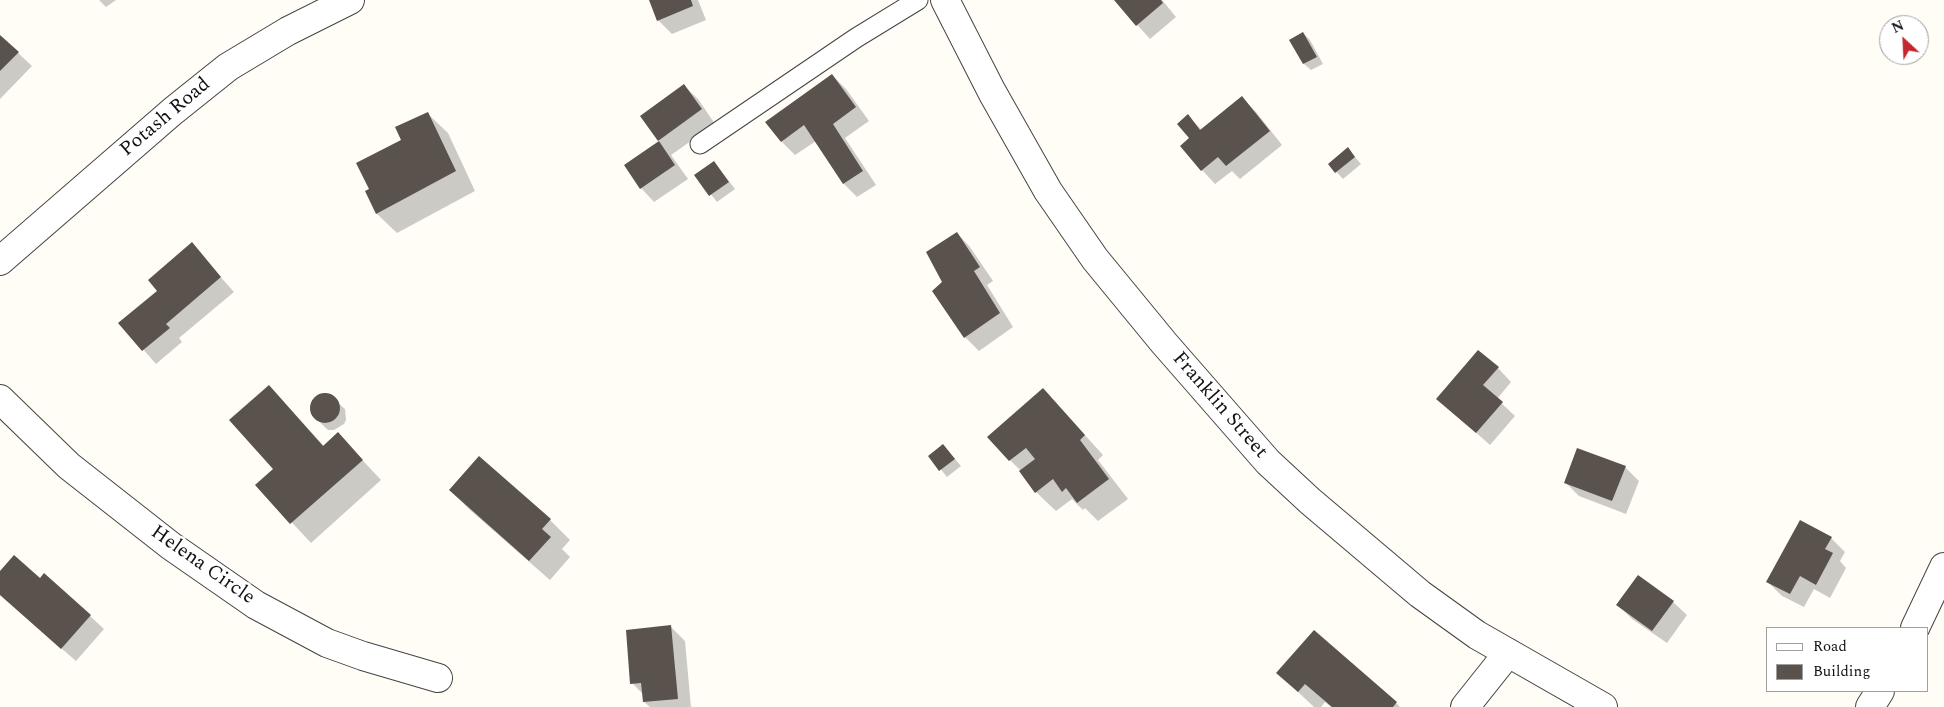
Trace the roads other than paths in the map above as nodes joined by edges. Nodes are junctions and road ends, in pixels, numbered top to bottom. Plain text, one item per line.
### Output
1 (350, 0) edge
2 (918, 0) edge
3 (945, 0) edge
4 (700, 144) dead end
5 (0, 261) edge
6 (0, 399) edge
7 (1944, 567) edge
8 (1915, 627) edge
9 (1508, 653) junction
10 (438, 678) dead end
11 (1879, 692) edge
12 (1465, 707) edge
13 (1604, 707) edge
14 (1870, 707) edge

1 - 5 street, Potash Road
2 - 4 lane
3 - 9 street, Franklin Street
6 - 10 street, Helena Circle
7 - 8 street
9 - 12 street
9 - 13 street, Franklin Street
11 - 14 street

